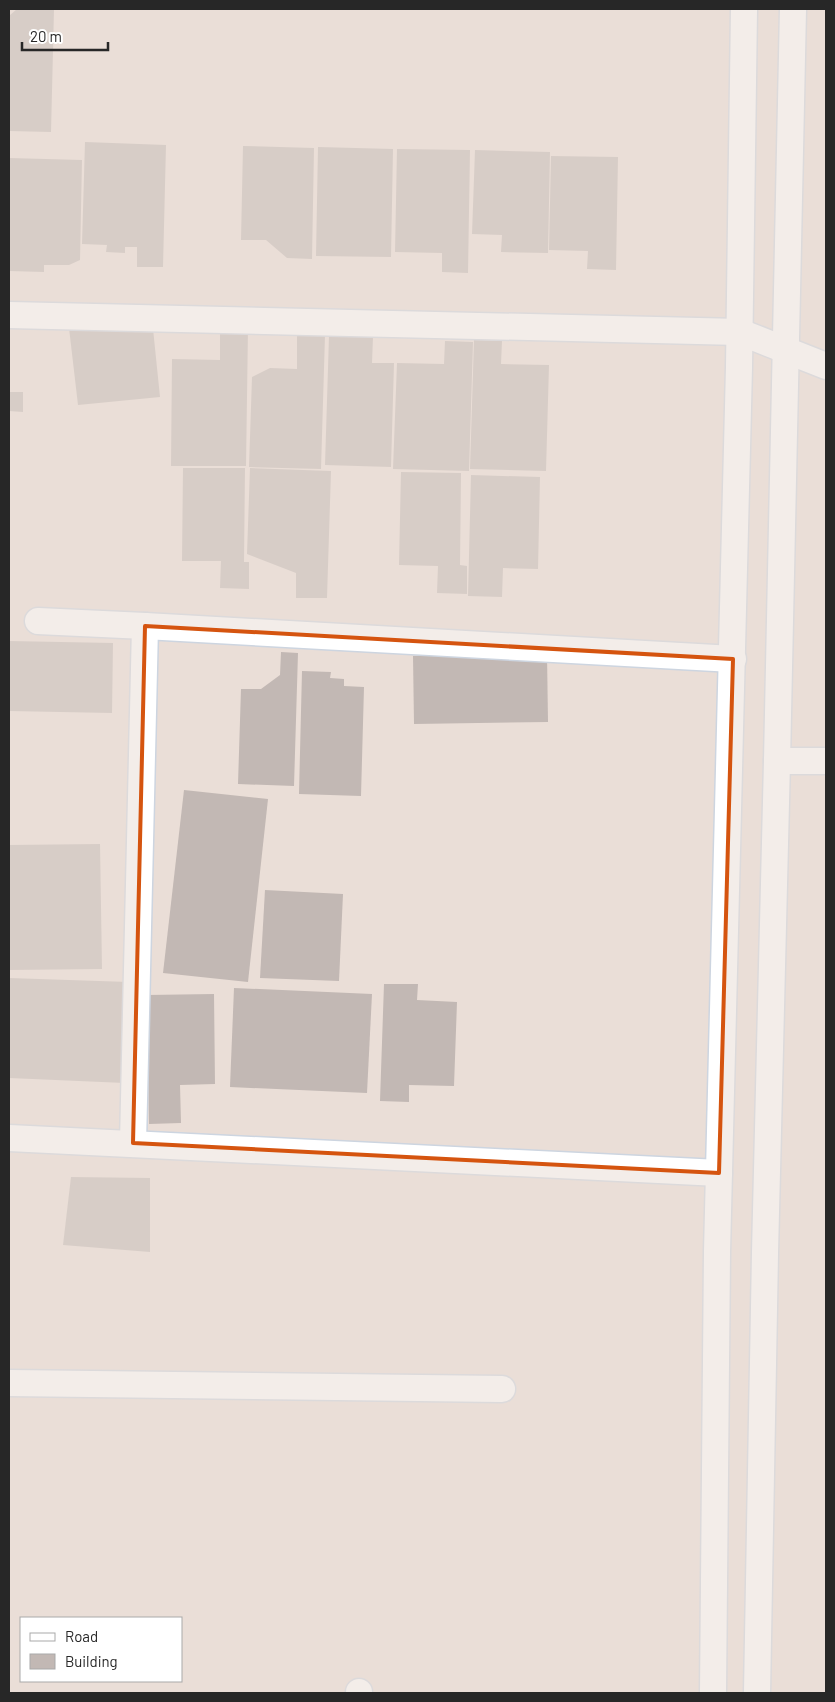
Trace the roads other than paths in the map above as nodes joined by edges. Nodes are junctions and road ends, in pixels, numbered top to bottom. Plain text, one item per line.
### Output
1 (744, 9) edge
2 (793, 9) edge
3 (9, 315) edge
4 (740, 332) junction
5 (786, 351) junction
6 (826, 366) edge
7 (38, 621) dead end
8 (145, 626) junction
9 (732, 659) junction
10 (778, 761) junction
11 (826, 761) edge
12 (9, 1138) edge
13 (133, 1143) junction
14 (719, 1173) junction
15 (9, 1383) edge
16 (502, 1389) dead end
17 (713, 1693) edge
18 (757, 1693) edge

1 - 4 street
2 - 5 street
3 - 4 street
4 - 5 street
4 - 9 street
5 - 6 street
5 - 10 street
7 - 8 street
8 - 9 street
8 - 13 street
9 - 14 street
10 - 11 street
10 - 18 street
12 - 13 street
13 - 14 street
14 - 17 street
15 - 16 street

